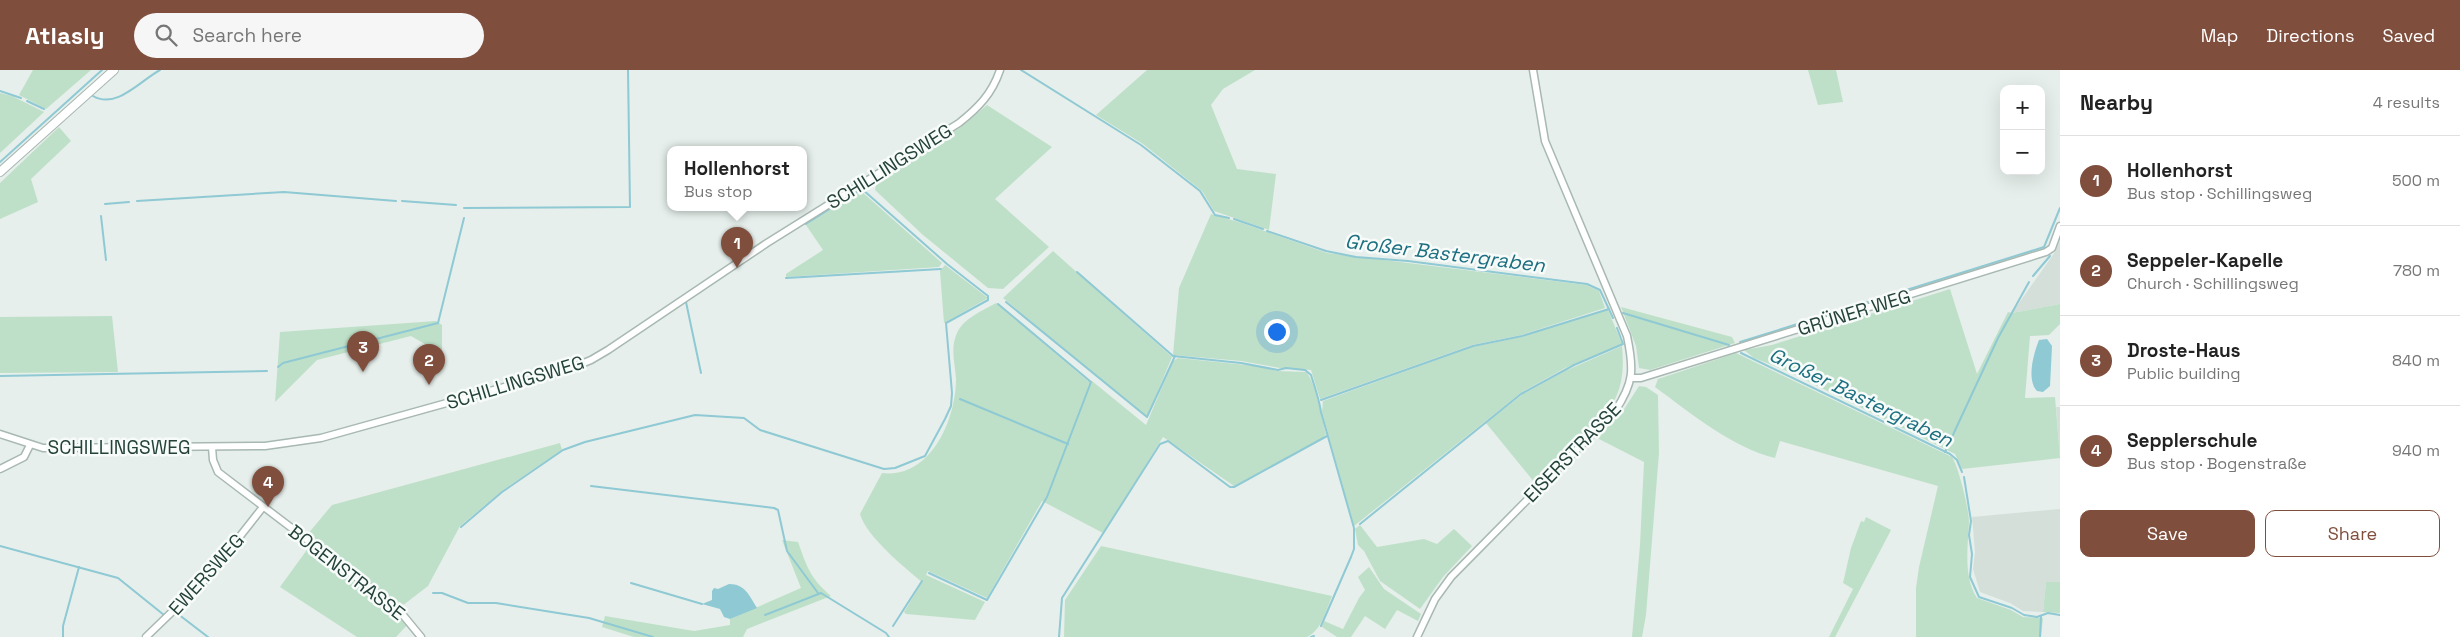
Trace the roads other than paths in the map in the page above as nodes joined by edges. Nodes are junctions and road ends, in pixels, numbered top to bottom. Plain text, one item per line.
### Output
1 (114, 70) edge
2 (1000, 70) edge
3 (1532, 70) edge
4 (0, 172) edge
5 (2060, 226) edge
6 (1632, 378) junction
7 (0, 434) edge
8 (30, 445) junction
9 (212, 448) junction
10 (0, 468) edge
11 (263, 508) junction
12 (146, 637) edge
13 (421, 637) edge
14 (1417, 637) edge

1 - 4 street
2 - 9 street, SCHILLINGSWEG
3 - 6 street, EISERSTRASSE
5 - 6 street, GRÜNER WEG
6 - 14 street, EISERSTRASSE
7 - 8 street, SCHILLINGSWEG
8 - 9 street, SCHILLINGSWEG
8 - 10 street
9 - 11 street, BOGENSTRASSE
11 - 12 street, EWERSWEG
11 - 13 street, BOGENSTRASSE

